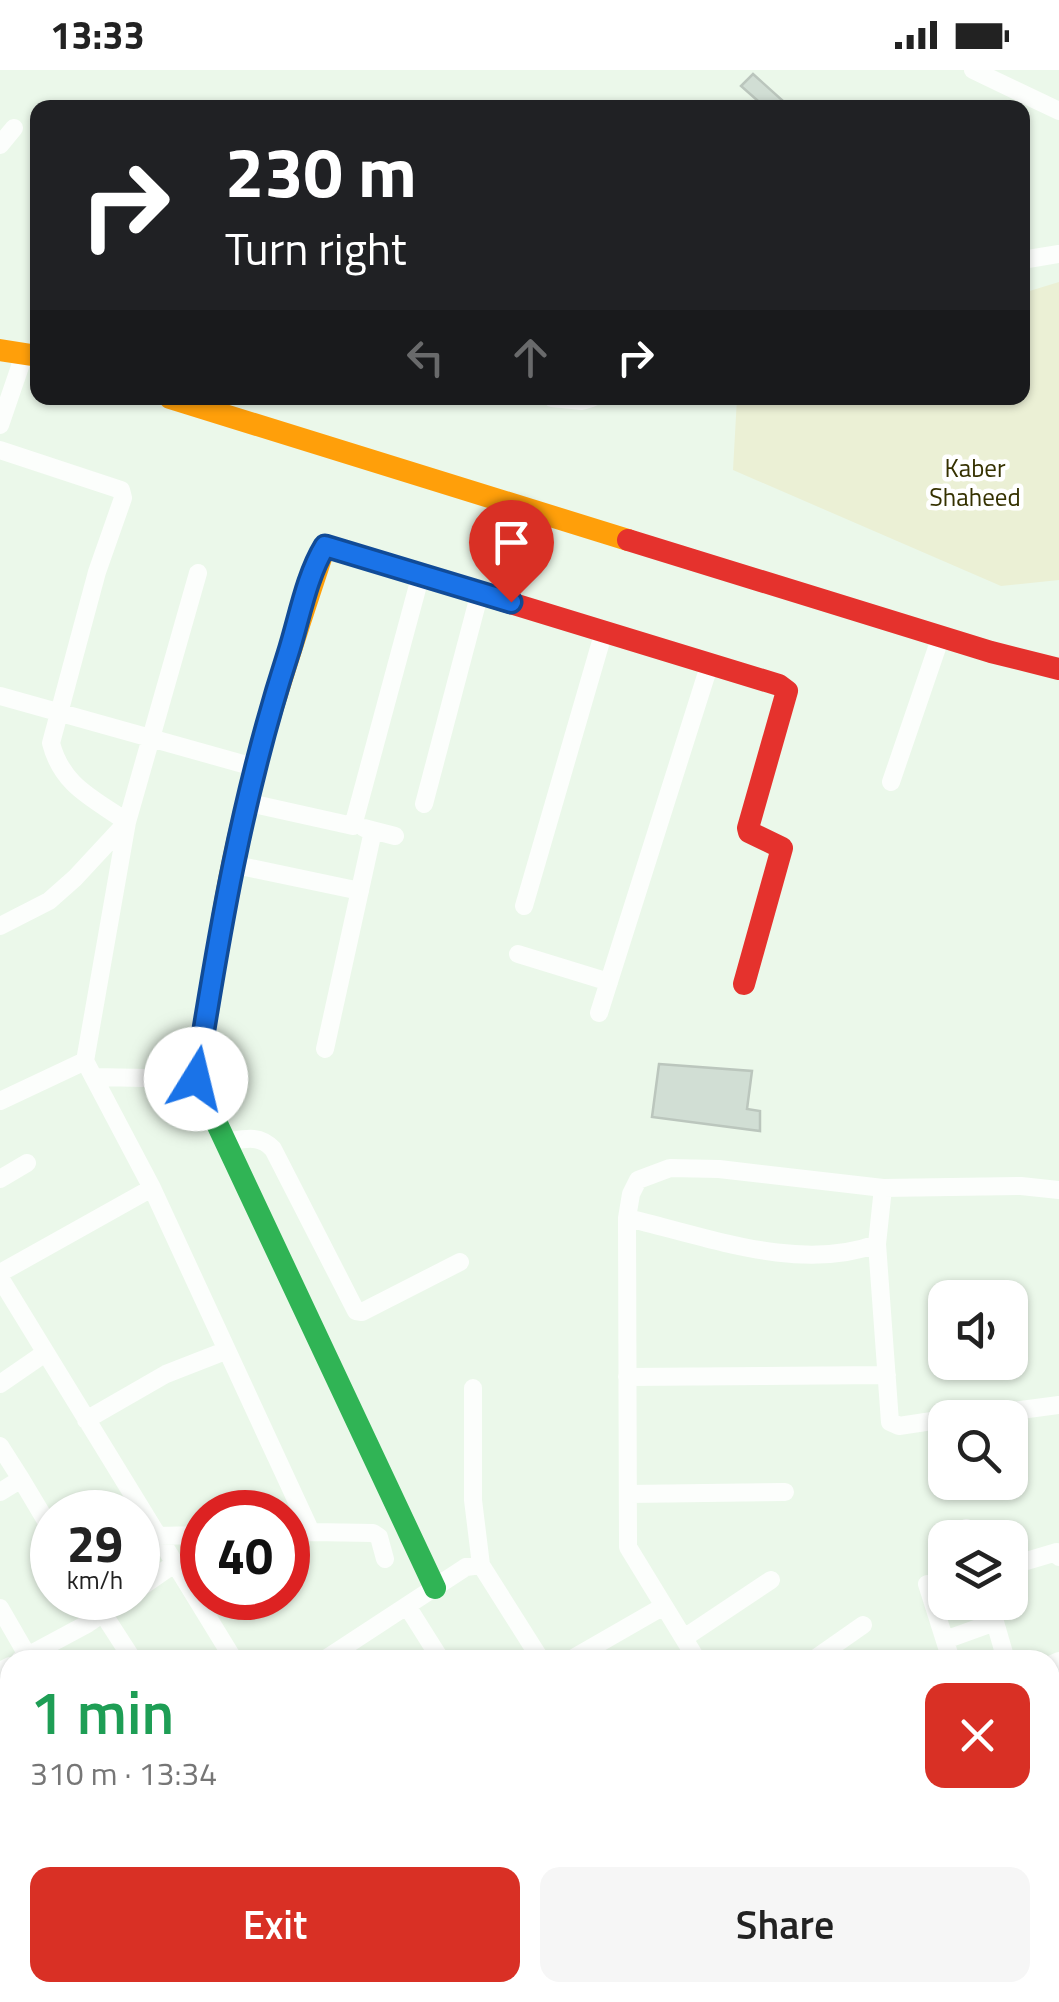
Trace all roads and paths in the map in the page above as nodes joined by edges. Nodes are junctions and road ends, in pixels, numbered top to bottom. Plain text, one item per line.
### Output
1 (973, 70) edge
2 (1059, 111) edge
3 (14, 128) dead end
4 (0, 145) edge
5 (1059, 254) edge
6 (1030, 259) edge
7 (0, 350) edge
8 (30, 354) edge
9 (30, 356) edge
10 (193, 405) edge
11 (0, 425) edge
12 (0, 450) edge
13 (198, 573) dead end
14 (421, 574) junction
15 (480, 592) junction
16 (604, 630) junction
17 (941, 636) junction
18 (710, 663) junction
19 (1059, 669) edge
20 (0, 696) edge
21 (58, 711) junction
22 (151, 736) junction
23 (254, 767) junction
24 (891, 782) dead end
25 (245, 802) junction
26 (424, 804) dead end
27 (127, 822) junction
28 (353, 826) junction
29 (373, 831) junction
30 (396, 836) dead end
31 (231, 864) junction
32 (360, 891) junction
33 (524, 906) dead end
34 (0, 926) edge
35 (518, 954) dead end
36 (609, 982) junction
37 (744, 984) dead end
38 (599, 1014) dead end
39 (325, 1048) dead end
40 (89, 1069) junction
41 (196, 1079) junction
42 (0, 1101) edge
43 (226, 1142) junction
44 (27, 1162) dead end
45 (0, 1179) edge
46 (152, 1188) junction
47 (883, 1188) junction
48 (1059, 1190) edge
49 (627, 1218) junction
50 (877, 1244) junction
51 (460, 1262) dead end
52 (0, 1275) edge
53 (225, 1351) junction
54 (45, 1353) junction
55 (887, 1375) junction
56 (627, 1377) junction
57 (0, 1384) edge
58 (473, 1388) dead end
59 (1059, 1405) edge
60 (1028, 1409) edge
61 (86, 1420) junction
62 (928, 1422) edge
63 (0, 1446) edge
64 (21, 1479) junction
65 (129, 1490) edge
66 (0, 1492) edge
67 (784, 1492) dead end
68 (30, 1494) edge
69 (628, 1494) junction
70 (311, 1532) joint
71 (160, 1541) edge
72 (1058, 1553) edge
73 (385, 1559) dead end
74 (1028, 1561) edge
75 (174, 1564) junction
76 (481, 1566) junction
77 (160, 1574) edge
78 (770, 1580) dead end
79 (927, 1584) dead end
80 (435, 1588) junction
81 (407, 1606) junction
82 (664, 1606) junction
83 (0, 1608) edge
84 (78, 1620) edge
85 (108, 1620) edge
86 (995, 1622) joint
87 (863, 1625) dead end
88 (684, 1638) junction
89 (945, 1640) junction
90 (21, 1650) edge
91 (38, 1650) edge
92 (127, 1650) edge
93 (228, 1650) edge
94 (344, 1650) edge
95 (435, 1650) edge
96 (535, 1650) edge
97 (587, 1650) edge
98 (691, 1650) edge
99 (827, 1650) edge
100 (948, 1650) edge
101 (1003, 1650) edge

1 - 2 street
3 - 4 street
5 - 6 street
7 - 8 street
9 - 11 street
10 - 17 street
12 - 21 street
13 - 22 street
14 - 15 street
14 - 23 street
14 - 28 street
15 - 16 street
15 - 26 street
16 - 18 street
16 - 33 street
17 - 19 street
17 - 24 street
18 - 36 street
18 - 37 street
20 - 21 street
21 - 22 street
21 - 27 street
22 - 23 street
22 - 27 street
23 - 25 street
25 - 28 street
25 - 31 street
27 - 34 street
27 - 40 street
28 - 29 street
29 - 30 street
29 - 32 street
31 - 32 street
31 - 41 street
32 - 39 street
35 - 36 street
36 - 38 street
40 - 41 street
40 - 42 street
40 - 46 street
41 - 43 street
43 - 51 street
43 - 80 street
44 - 45 street
46 - 52 street
46 - 53 street
47 - 48 street
47 - 49 street
47 - 50 street
49 - 50 street
49 - 56 street
50 - 55 street
52 - 54 street
53 - 61 street
53 - 70 street
54 - 57 street
54 - 61 street
55 - 56 street
55 - 62 street
56 - 69 street
58 - 76 street
59 - 60 street
61 - 65 street
63 - 64 street
64 - 66 street
64 - 68 street
67 - 69 street
69 - 82 street
70 - 73 street
71 - 75 street
72 - 74 street
75 - 77 street
75 - 93 street
76 - 80 street
76 - 96 street
78 - 88 street
79 - 89 street
80 - 81 street
81 - 94 street
81 - 95 street
82 - 88 street
82 - 97 street
83 - 90 street
84 - 91 street
85 - 92 street
86 - 89 street
86 - 101 street
87 - 99 street
88 - 98 street
89 - 100 street

